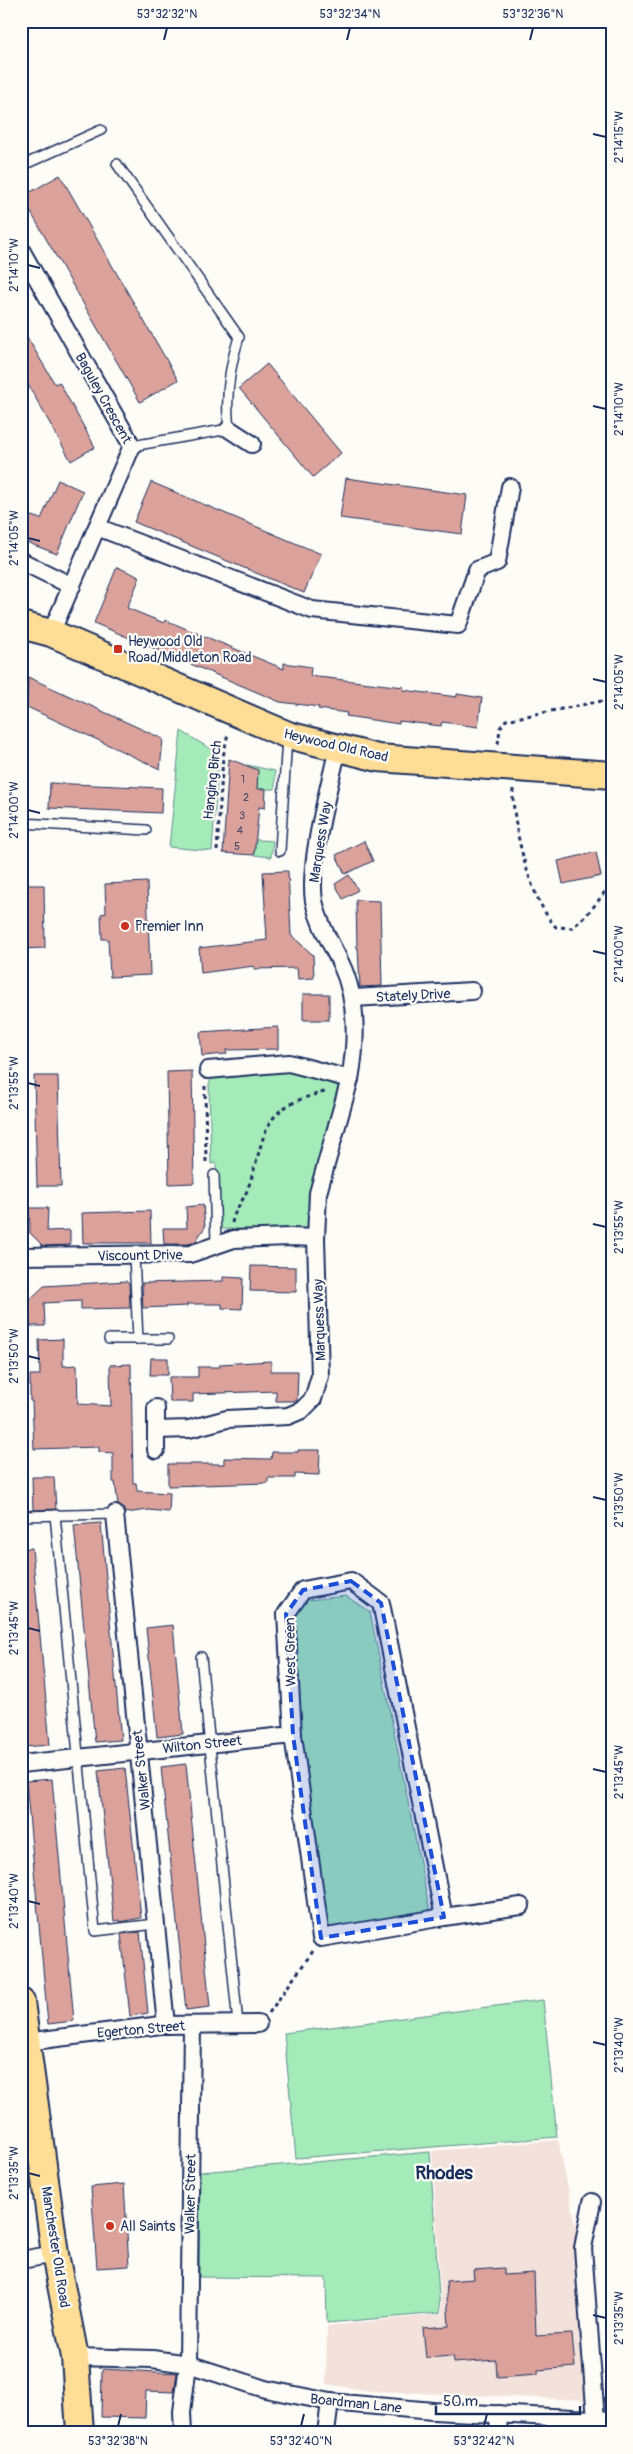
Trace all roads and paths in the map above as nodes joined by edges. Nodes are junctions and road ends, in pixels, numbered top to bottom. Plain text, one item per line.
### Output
1 (101, 130) dead end
2 (117, 164) dead end
3 (21, 166) edge
4 (21, 250) edge
5 (230, 429) junction
6 (252, 444) dead end
7 (132, 446) junction
8 (510, 487) dead end
9 (97, 527) junction
10 (21, 561) edge
11 (72, 586) junction
12 (21, 625) edge
13 (51, 633) junction
14 (612, 699) edge
15 (232, 711) junction
16 (288, 736) junction
17 (338, 748) junction
18 (505, 766) junction
19 (612, 775) edge
20 (21, 823) edge
21 (146, 830) dead end
22 (280, 851) dead end
23 (217, 852) dead end
24 (612, 880) edge
25 (472, 991) dead end
26 (354, 998) junction
27 (208, 1070) joint
28 (350, 1079) junction
29 (345, 1097) junction
30 (214, 1175) joint
31 (316, 1238) junction
32 (234, 1240) junction
33 (216, 1243) junction
34 (21, 1256) edge
35 (134, 1256) junction
36 (109, 1339) dead end
37 (138, 1339) junction
38 (168, 1339) dead end
39 (156, 1408) dead end
40 (156, 1430) junction
41 (156, 1450) dead end
42 (115, 1514) joint
43 (54, 1515) junction
44 (21, 1516) edge
45 (201, 1657) dead end
46 (293, 1735) junction
47 (210, 1743) junction
48 (139, 1750) junction
49 (78, 1757) junction
50 (21, 1764) edge
51 (521, 1906) dead end
52 (444, 1917) junction
53 (156, 1924) junction
54 (321, 1938) junction
55 (21, 2002) edge
56 (238, 2024) junction
57 (258, 2024) joint
58 (166, 2025) junction
59 (192, 2025) junction
60 (26, 2042) junction
61 (592, 2202) dead end
62 (55, 2254) junction
63 (21, 2260) edge
64 (75, 2357) junction
65 (188, 2364) junction
66 (330, 2402) junction
67 (499, 2414) junction
68 (604, 2420) edge
69 (80, 2433) edge
70 (183, 2433) edge
71 (326, 2433) edge
72 (498, 2433) edge

1 - 3 lane
2 - 5 lane
4 - 7 street, Baguley Crescent
5 - 6 street
5 - 7 lane
7 - 9 street, Baguley Crescent
8 - 9 street
9 - 11 street, Baguley Crescent
10 - 11 street
11 - 13 street, Baguley Crescent
12 - 13 main road, Heywood Old Road
13 - 15 main road, Heywood Old Road
14 - 18 path
15 - 16 main road, Heywood Old Road
15 - 23 path, Hanging Birch
16 - 17 main road, Heywood Old Road
16 - 22 lane
17 - 18 main road, Heywood Old Road
17 - 26 street, Marquess Way
18 - 19 main road, Heywood Old Road
18 - 24 path
20 - 21 lane
25 - 26 street, Stately Drive
26 - 28 street, Marquess Way
27 - 28 street
27 - 30 path
28 - 29 street, Marquess Way
29 - 31 street, Marquess Way
29 - 32 path
30 - 33 lane
31 - 32 street, Viscount Drive
31 - 40 street, Marquess Way
32 - 33 street, Viscount Drive
33 - 35 street, Viscount Drive
34 - 35 street, Viscount Drive
35 - 37 lane
36 - 37 lane
37 - 38 lane
39 - 40 street
40 - 41 street
42 - 43 lane
42 - 48 street, Walker Street
43 - 44 lane
43 - 49 lane
45 - 47 lane
46 - 47 street, Wilton Street
46 - 52 street, West Green
46 - 54 street, West Green
47 - 48 street, Wilton Street
47 - 56 lane
48 - 49 street, Wilton Street
48 - 53 street, Walker Street
49 - 50 street, Wilton Street
49 - 53 lane
51 - 52 street
52 - 54 street
53 - 58 street, Walker Street
54 - 57 path
55 - 60 main road, Manchester Old Road
56 - 57 street, Egerton Street
56 - 59 street, Egerton Street
58 - 59 street, Egerton Street
58 - 60 street, Egerton Street
59 - 65 street, Walker Street
60 - 62 main road, Manchester Old Road
61 - 68 street
62 - 63 street
62 - 64 main road, Manchester Old Road
64 - 65 street, Boardman Lane
64 - 69 main road, Manchester Old Road
65 - 66 street, Boardman Lane
65 - 70 street, Walker Street
66 - 67 street, Boardman Lane
66 - 71 street
67 - 68 street, Boardman Lane
67 - 72 street

